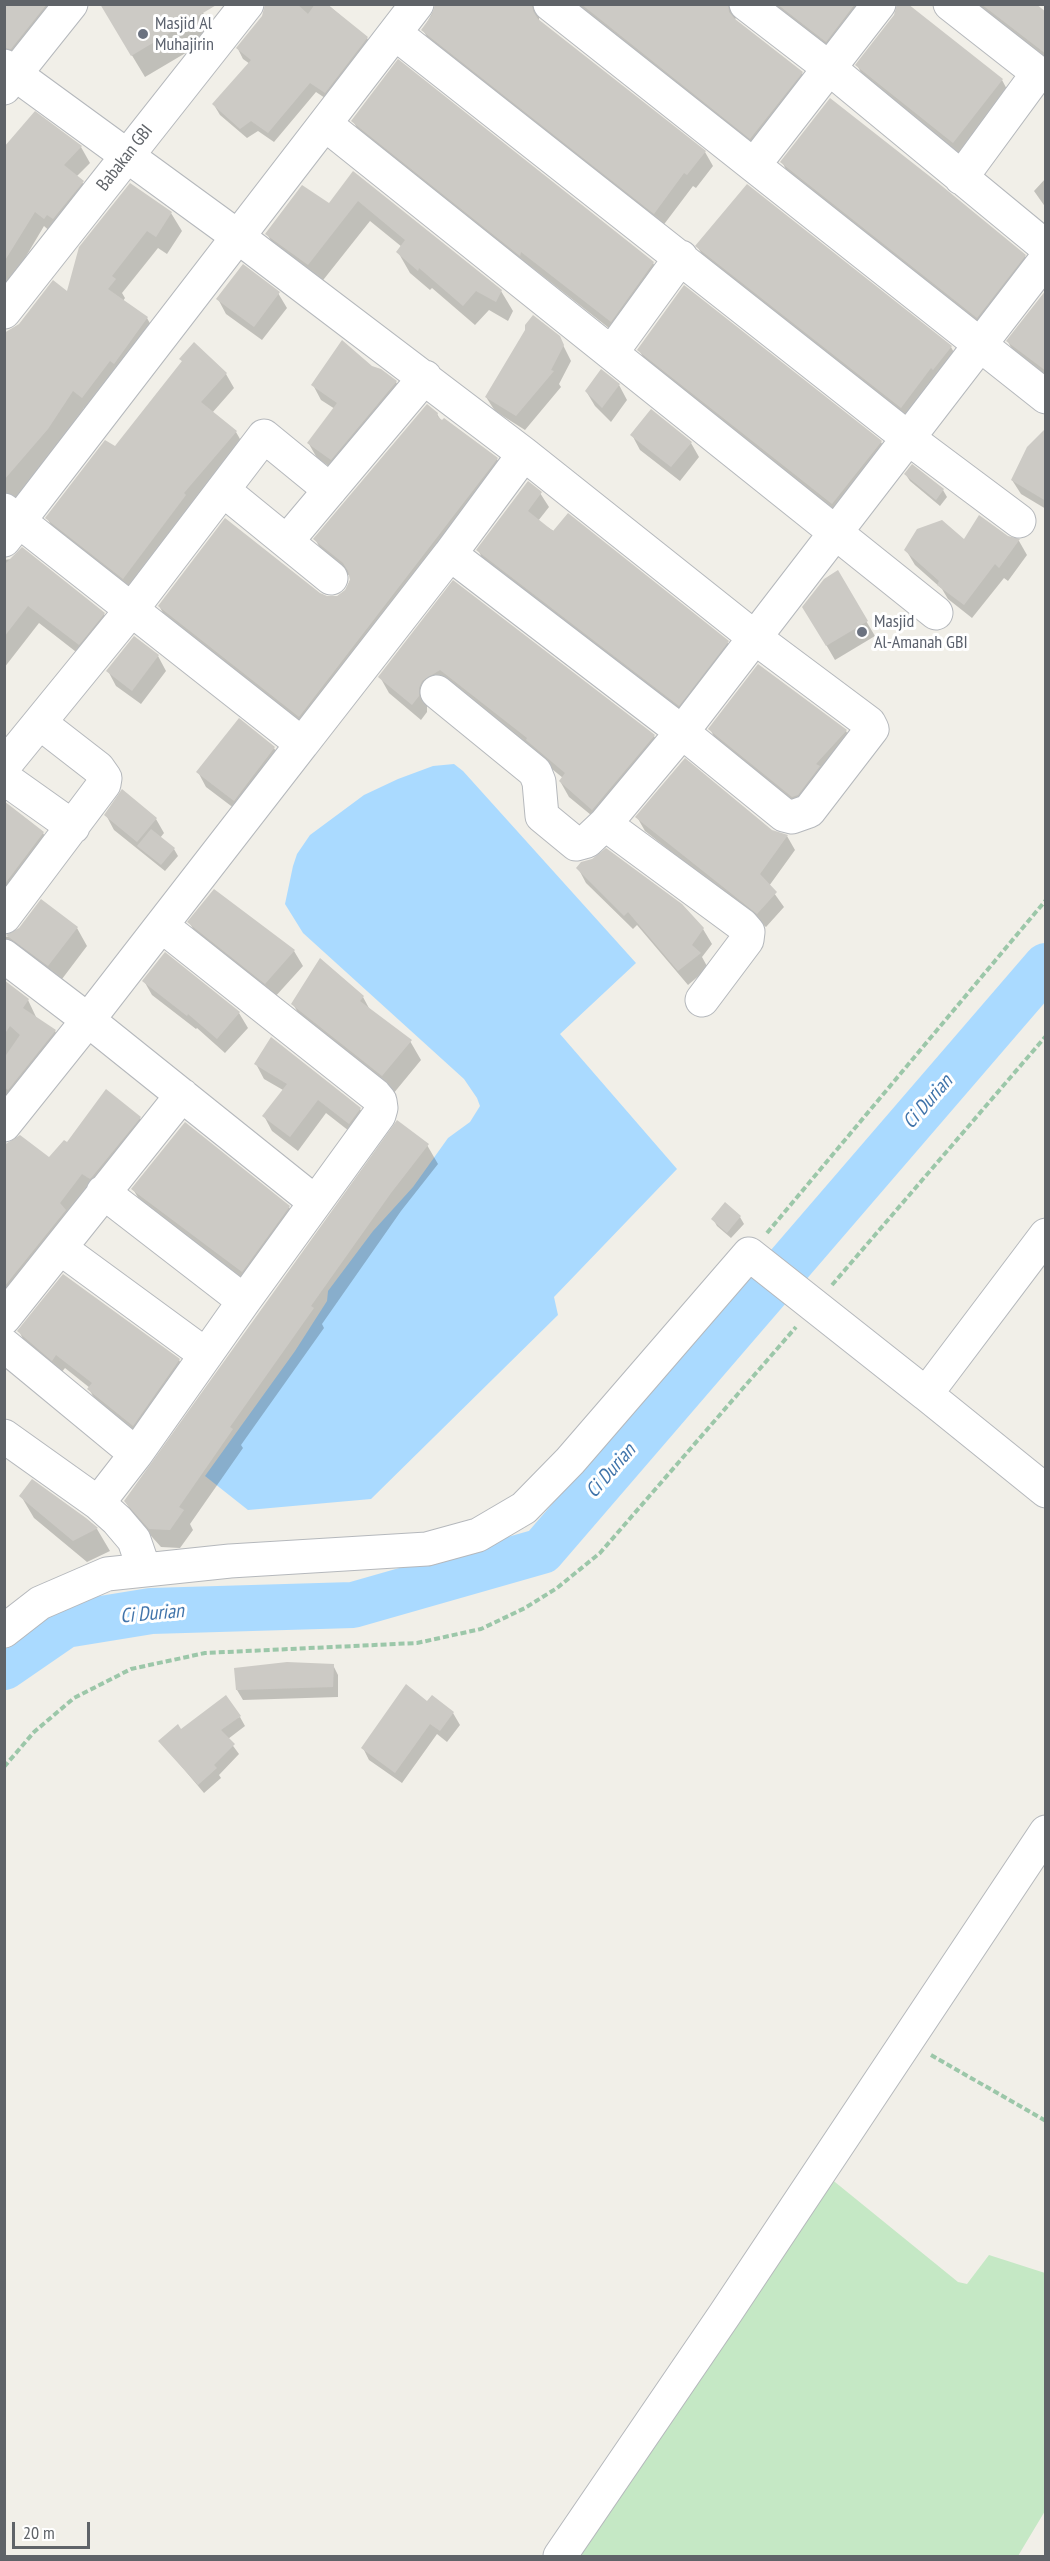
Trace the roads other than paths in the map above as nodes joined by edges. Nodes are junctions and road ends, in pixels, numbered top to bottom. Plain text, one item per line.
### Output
1 (71, 4) edge
2 (417, 4) edge
3 (550, 4) edge
4 (746, 4) edge
5 (879, 4) edge
6 (950, 4) edge
7 (245, 5) edge
8 (396, 34) junction
9 (829, 68) junction
10 (1042, 68) edge
11 (8, 76) edge
12 (325, 124) junction
13 (127, 155) junction
14 (754, 165) junction
15 (960, 178) junction
16 (237, 236) junction
17 (1046, 247) edge
18 (681, 257) junction
19 (1046, 259) edge
20 (4, 312) edge
21 (981, 345) junction
22 (612, 351) junction
23 (425, 377) junction
24 (1046, 397) edge
25 (908, 438) junction
26 (524, 454) junction
27 (223, 490) junction
28 (330, 490) junction
29 (1019, 520) dead end
30 (9, 524) edge
31 (835, 532) junction
32 (287, 541) junction
33 (450, 554) junction
34 (331, 578) dead end
35 (132, 609) junction
36 (936, 613) dead end
37 (754, 637) junction
38 (437, 692) dead end
39 (40, 723) junction
40 (682, 732) junction
41 (302, 744) junction
42 (4, 766) edge
43 (4, 778) edge
44 (605, 824) junction
45 (73, 827) junction
46 (4, 917) edge
47 (162, 926) junction
48 (4, 956) edge
49 (702, 1000) dead end
50 (88, 1020) junction
51 (182, 1095) junction
52 (8, 1115) edge
53 (103, 1192) junction
54 (315, 1202) junction
55 (1046, 1235) edge
56 (60, 1248) junction
57 (244, 1301) junction
58 (4, 1318) edge
59 (4, 1345) edge
60 (206, 1355) junction
61 (926, 1394) junction
62 (10, 1451) edge
63 (136, 1454) junction
64 (1046, 1491) edge
65 (98, 1503) junction
66 (144, 1569) junction
67 (4, 1631) edge
68 (1046, 1832) edge
69 (560, 2556) edge

1 - 11 street
2 - 8 street
3 - 14 street
4 - 9 street
5 - 9 street
6 - 10 street
7 - 13 street, Babakan GBI
8 - 12 street
8 - 18 street
9 - 14 street
9 - 15 street
10 - 15 street
11 - 13 street
12 - 16 street
12 - 22 street
13 - 16 street
13 - 20 street, Babakan GBI
14 - 21 street
15 - 17 street
16 - 23 street
16 - 30 street
18 - 22 street
18 - 25 street
19 - 21 street
21 - 24 street
21 - 25 street
22 - 31 street
23 - 26 street
23 - 28 street
25 - 29 street
25 - 31 street
26 - 33 street
26 - 37 street
27 - 28 street
27 - 32 street
27 - 35 street
28 - 32 street
30 - 35 street
31 - 36 street
31 - 37 street
32 - 34 street
33 - 40 street
33 - 41 street
35 - 39 street
35 - 41 street
37 - 40 street
37 - 40 street
38 - 44 street
39 - 42 street
39 - 45 street
40 - 44 street
41 - 47 street
43 - 45 street
44 - 49 street
45 - 46 street
47 - 50 street
47 - 54 street
48 - 50 street
50 - 51 street
50 - 52 street
51 - 53 street
51 - 54 street
53 - 56 street
53 - 57 street
54 - 57 street
55 - 61 street
56 - 58 street
56 - 60 street
57 - 60 street
59 - 63 street
60 - 63 street
61 - 64 street
61 - 66 street
62 - 65 street
63 - 65 street
65 - 66 street
66 - 67 street
68 - 69 street

